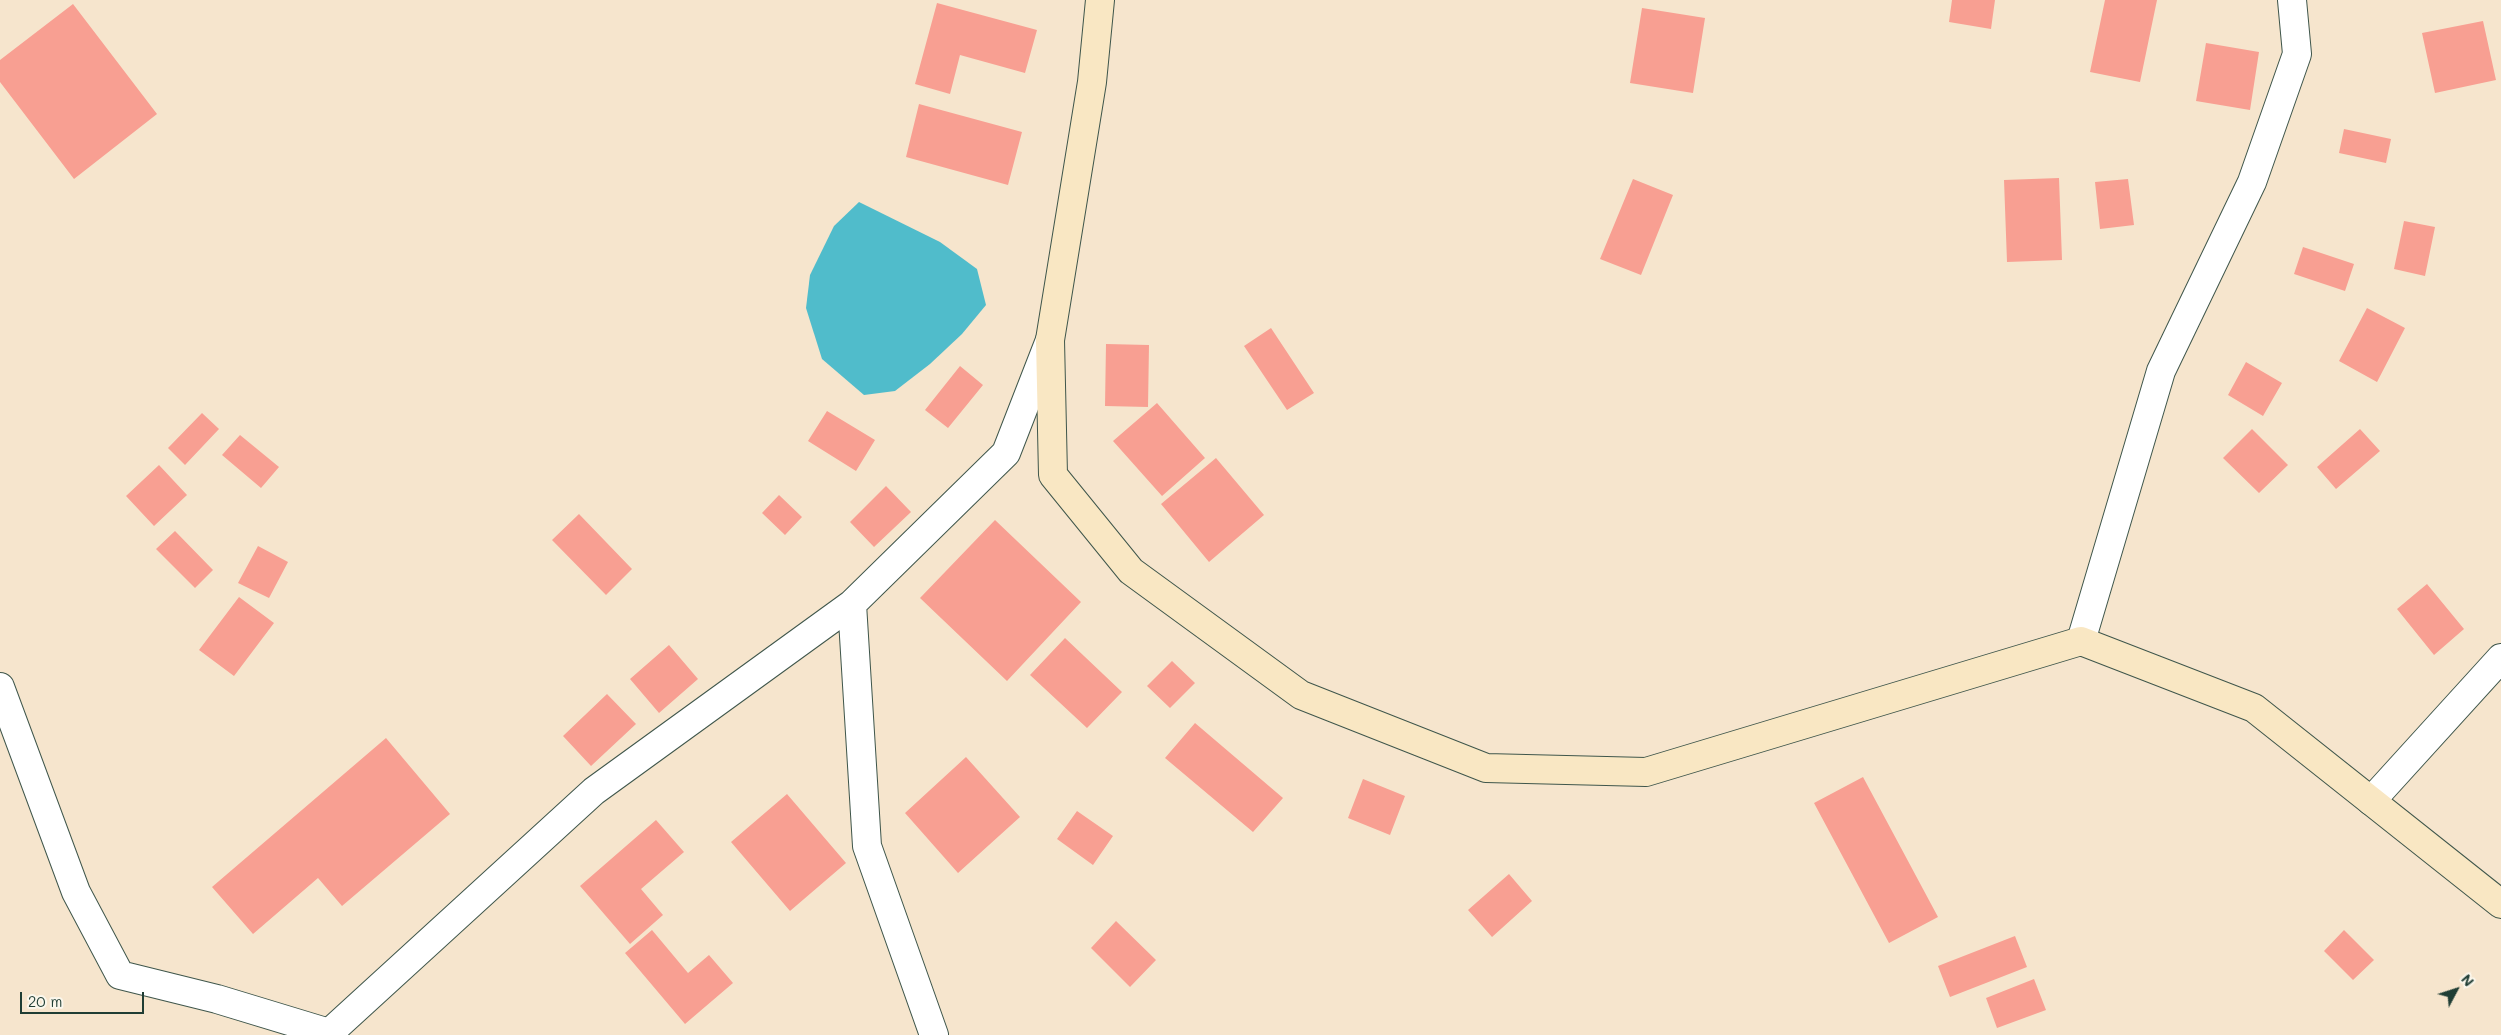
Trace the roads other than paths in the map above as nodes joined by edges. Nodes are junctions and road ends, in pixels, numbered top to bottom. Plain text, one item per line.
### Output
1 (1100, 0) edge
2 (2292, 0) edge
3 (1050, 340) junction
4 (852, 604) junction
5 (2081, 640) junction
6 (2501, 658) edge
7 (0, 687) edge
8 (2371, 801) junction
9 (2501, 904) edge
10 (328, 1034) edge
11 (934, 1035) edge

1 - 3 main road
2 - 5 street
3 - 4 street
3 - 5 main road
4 - 10 street
4 - 11 street
5 - 8 main road
6 - 8 street
7 - 10 street
8 - 9 main road

